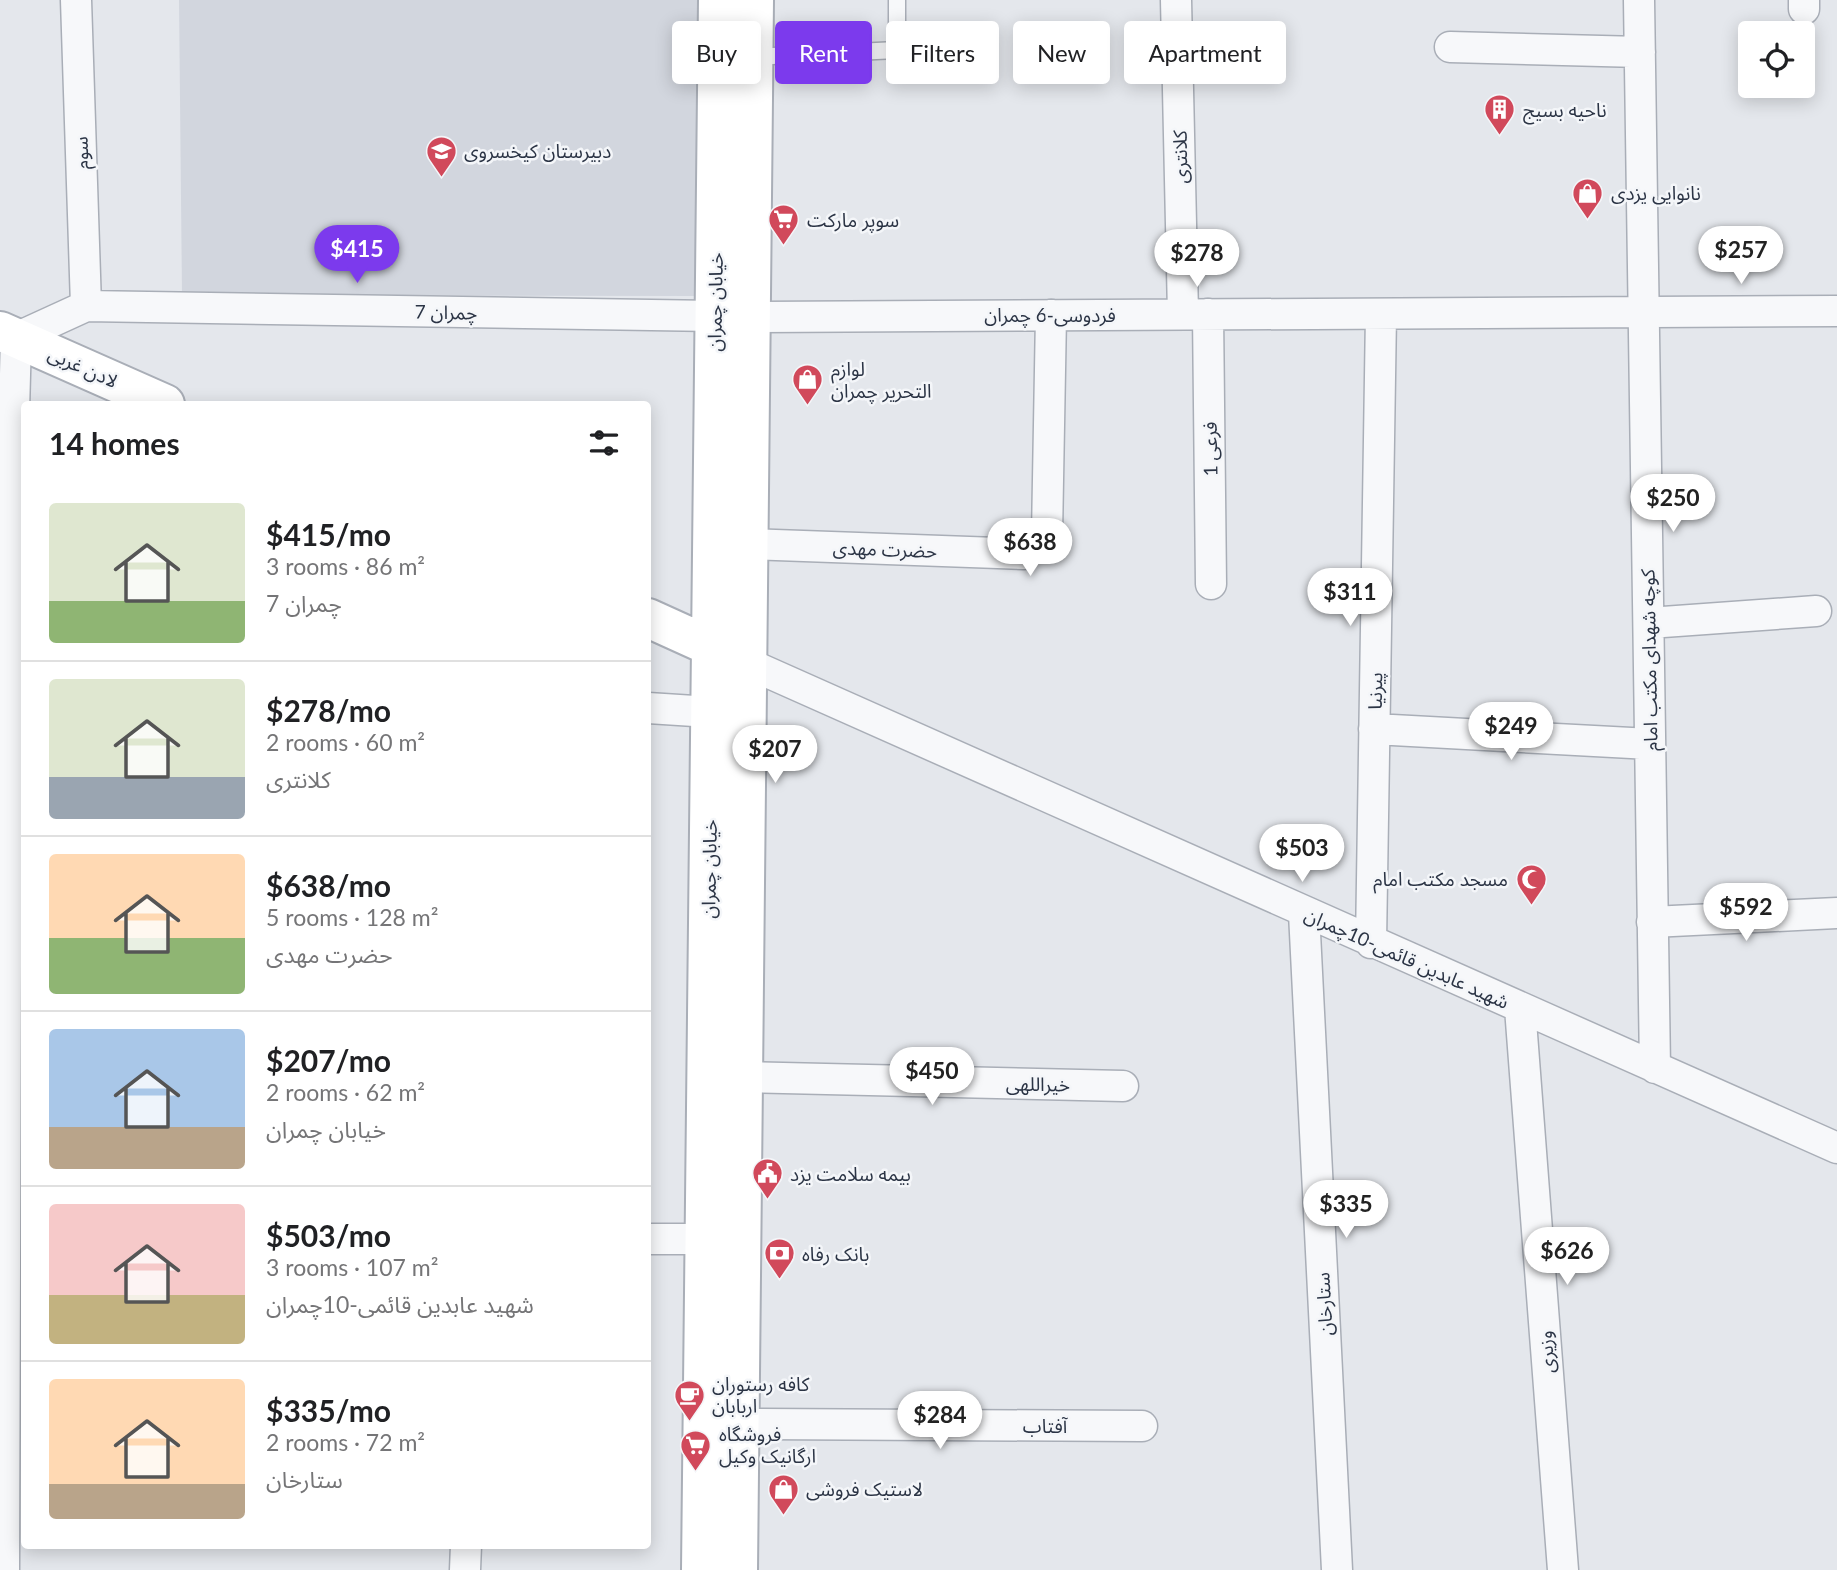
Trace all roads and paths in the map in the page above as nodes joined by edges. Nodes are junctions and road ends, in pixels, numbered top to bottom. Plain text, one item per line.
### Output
1 (76, 0) edge
2 (718, 0) edge
3 (754, 0) edge
4 (897, 0) edge
5 (1176, 0) edge
6 (1639, 0) edge
7 (754, 21) edge
8 (1450, 47) dead end
9 (1640, 52) junction
10 (761, 57) edge
11 (752, 84) edge
12 (86, 306) junction
13 (1837, 311) edge
14 (1644, 312) junction
15 (1196, 314) junction
16 (1381, 314) junction
17 (1051, 315) junction
18 (733, 316) junction
19 (8, 334) edge
20 (158, 401) edge
21 (748, 544) junction
22 (1212, 584) dead end
23 (1816, 611) dead end
24 (651, 619) edge
25 (1649, 622) junction
26 (712, 647) junction
27 (747, 664) junction
28 (10, 666) edge
29 (651, 708) edge
30 (710, 712) junction
31 (1374, 729) junction
32 (1650, 744) junction
33 (1304, 913) junction
34 (1837, 914) edge
35 (1652, 922) junction
36 (1371, 943) junction
37 (1520, 1008) junction
38 (1655, 1068) junction
39 (743, 1077) junction
40 (1123, 1086) dead end
41 (1837, 1148) edge
42 (651, 1239) edge
43 (705, 1239) junction
44 (10, 1247) edge
45 (739, 1424) junction
46 (1142, 1426) dead end
47 (466, 1549) edge
48 (4, 1570) edge
49 (465, 1570) edge
50 (701, 1570) edge
51 (738, 1570) edge
52 (1338, 1570) edge
53 (1563, 1570) edge

1 - 12 street, سوم
2 - 18 main road, خیابان چمران
3 - 7 main road, خیابان چمران
4 - 10 lane
5 - 15 street, کلانتری
6 - 9 street, کوچه شهدای مکتب امام
8 - 9 street
9 - 14 street, کوچه شهدای مکتب امام
11 - 18 main road, خیابان چمران
12 - 18 street, چمران 7
12 - 19 street, چمران 7
13 - 14 street, فردوسی-6 چمران
14 - 16 street, فردوسی-6 چمران
14 - 25 street, کوچه شهدای مکتب امام
15 - 16 street, فردوسی-6 چمران
15 - 17 street, فردوسی-6 چمران
15 - 22 street, فرعی 1
16 - 31 street, پیرنیا
17 - 18 street, فردوسی-6 چمران
17 - 21 street, حضرت مهدی
18 - 21 main road, خیابان چمران
18 - 26 main road, خیابان چمران
19 - 20 main road, لادن غربی
19 - 28 street
21 - 27 main road, خیابان چمران
23 - 25 street
24 - 26 main road
25 - 32 street, کوچه شهدای مکتب امام
26 - 27 street, شهید عابدین قائمی-10چمران
26 - 30 main road, خیابان چمران
27 - 33 street, شهید عابدین قائمی-10چمران
27 - 39 main road, خیابان چمران
28 - 44 street
29 - 30 street
30 - 43 main road, خیابان چمران
31 - 32 street
31 - 36 street, پیرنیا
32 - 35 street, کوچه شهدای مکتب امام
33 - 36 street, شهید عابدین قائمی-10چمران
33 - 52 street, ستارخان
34 - 35 street
35 - 38 street, کوچه شهدای مکتب امام
36 - 37 street, شهید عابدین قائمی-10چمران
37 - 38 street, شهید عابدین قائمی-10چمران
37 - 53 street, وزیری
38 - 41 street, شهید عابدین قائمی-10چمران
39 - 40 street, خیراللهی
39 - 45 main road, خیابان چمران
42 - 43 street
43 - 50 main road, خیابان چمران
44 - 48 street
45 - 46 street, آفتاب
45 - 51 main road, خیابان چمران
47 - 49 street

